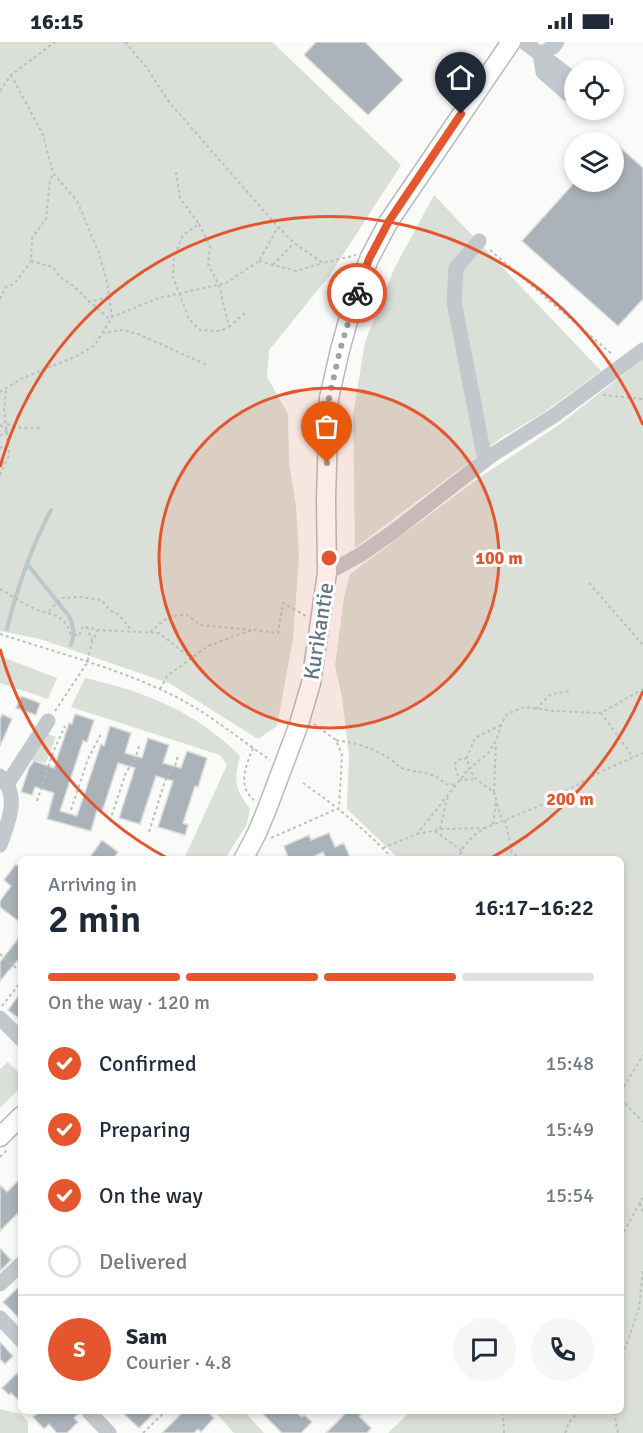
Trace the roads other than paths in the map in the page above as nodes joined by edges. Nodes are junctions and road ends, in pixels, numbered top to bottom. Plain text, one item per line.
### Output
1 (511, 42) edge
2 (524, 42) edge
3 (557, 42) edge
4 (540, 54) junction
5 (564, 83) edge
6 (479, 241) road end
7 (643, 350) edge
8 (485, 460) junction
9 (327, 573) junction
10 (48, 721) road end
11 (4, 780) edge
12 (0, 845) edge
13 (245, 856) edge
14 (0, 1018) edge
15 (18, 1036) edge
16 (18, 1119) edge
17 (0, 1137) edge
18 (18, 1267) edge
19 (0, 1284) edge
20 (0, 1318) edge
21 (18, 1337) edge
22 (91, 1414) edge
23 (109, 1433) edge

1 - 9 main road, Kurikantie
2 - 4 street
3 - 4 street
4 - 5 street
6 - 8 street
7 - 8 street
8 - 9 street
9 - 13 main road, Kurikantie
10 - 11 street
11 - 12 street
14 - 15 street
16 - 17 main road
18 - 19 street
20 - 21 street
22 - 23 street

